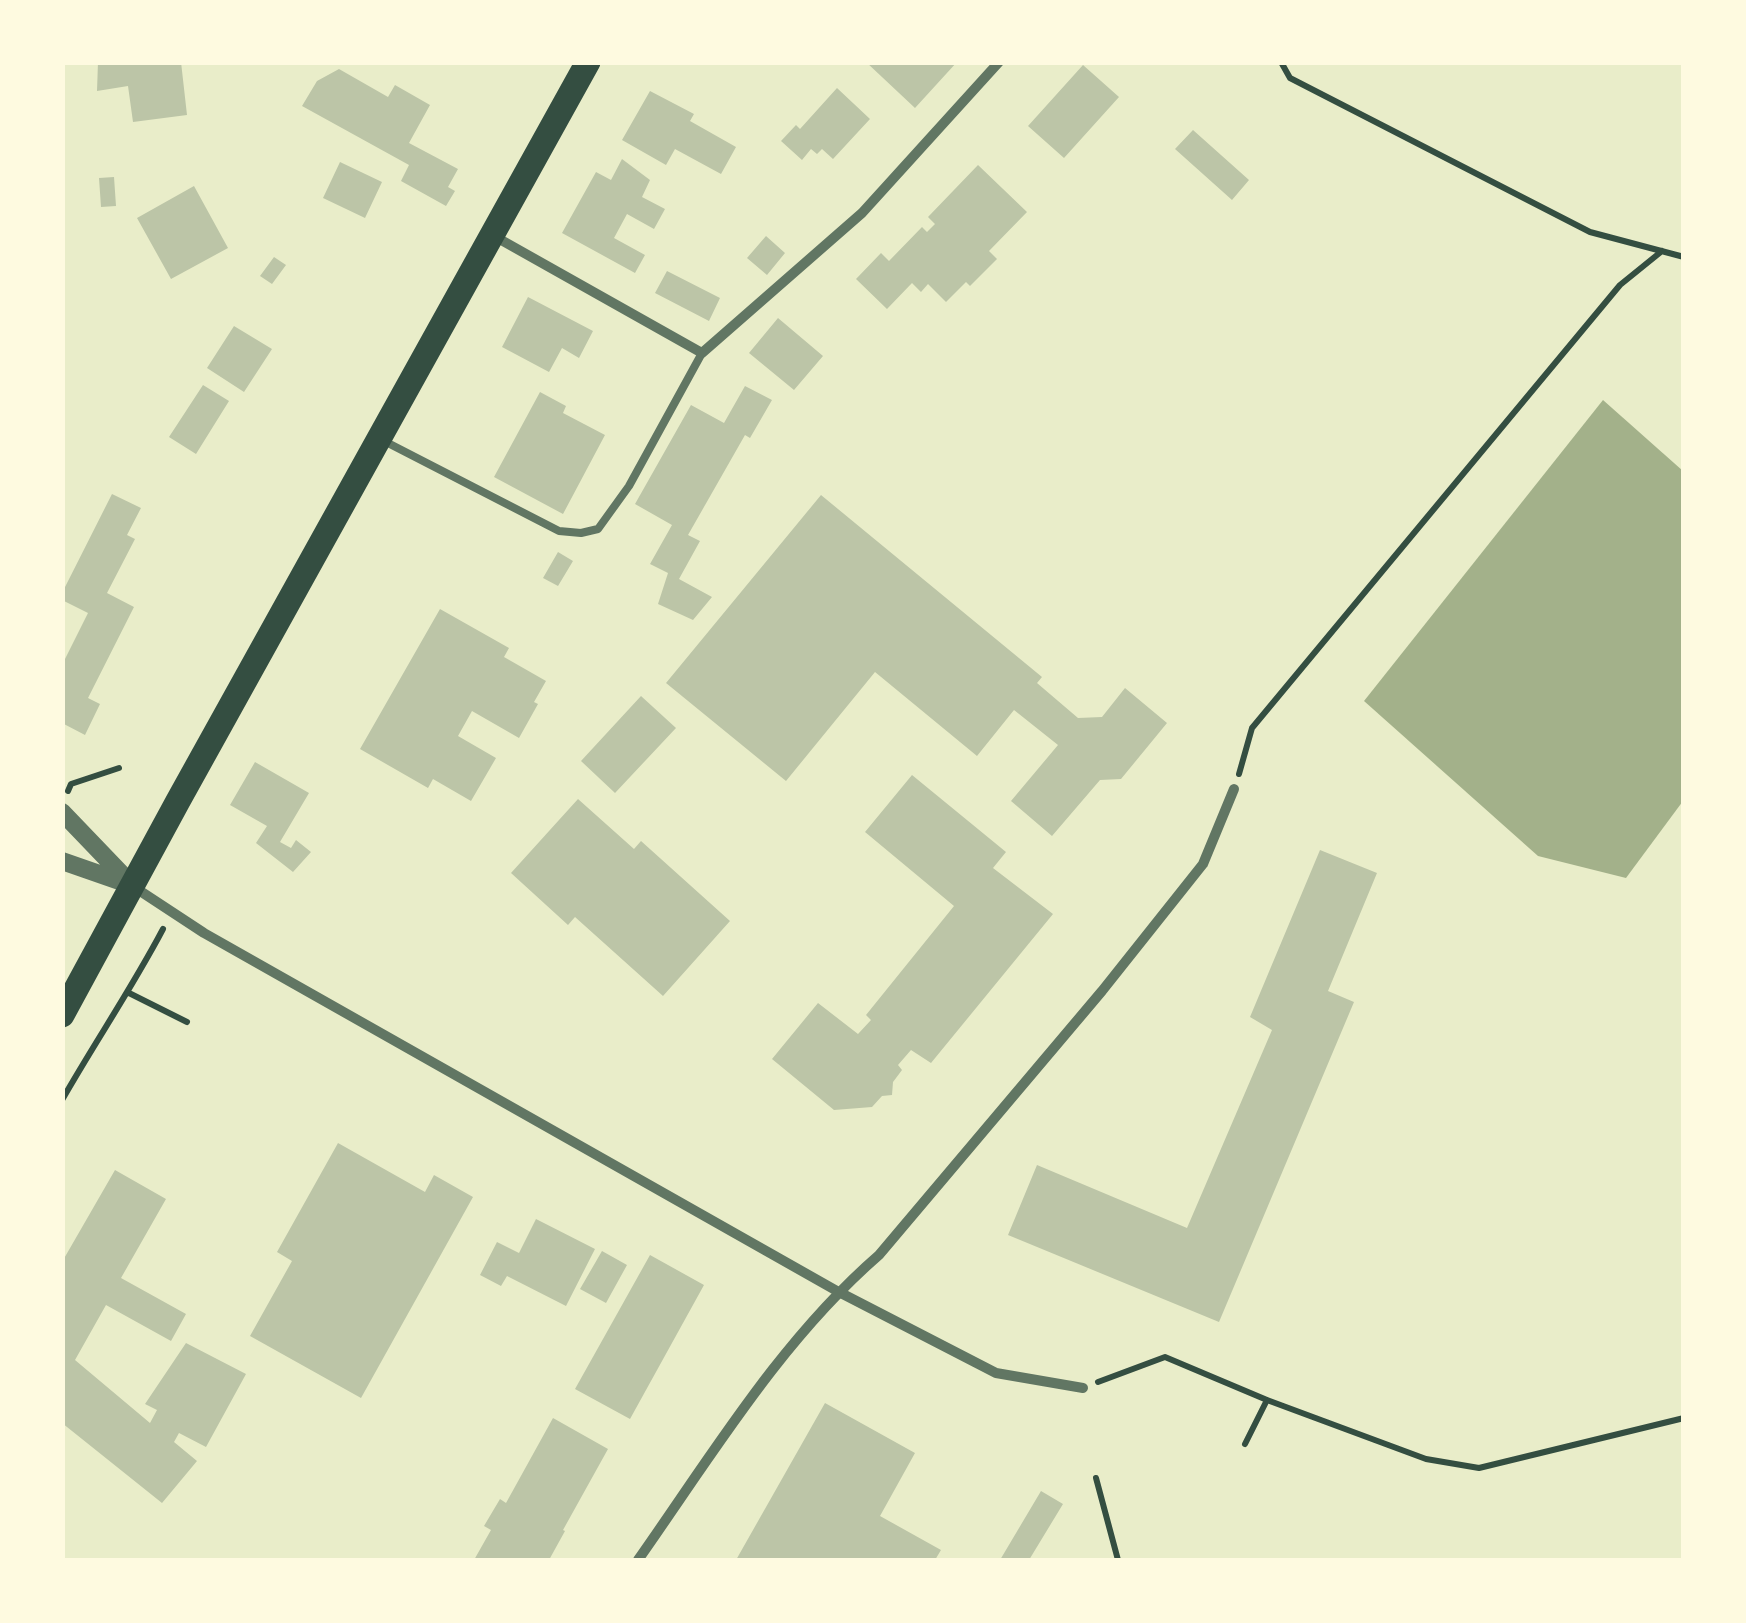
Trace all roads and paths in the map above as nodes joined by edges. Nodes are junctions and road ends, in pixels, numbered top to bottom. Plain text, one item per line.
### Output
1 (588, 62) edge
2 (999, 62) edge
3 (1281, 62) edge
4 (492, 234) junction
5 (1662, 251) junction
6 (1684, 257) edge
7 (702, 352) junction
8 (380, 439) junction
9 (119, 768) dead end
10 (66, 782) edge
11 (1234, 789) joint
12 (62, 812) edge
13 (62, 861) edge
14 (133, 886) junction
15 (171, 913) junction
16 (129, 993) junction
17 (62, 1016) edge
18 (187, 1022) dead end
19 (62, 1100) edge
20 (837, 1291) junction
21 (1083, 1388) joint
22 (1267, 1400) junction
23 (1684, 1418) edge
24 (1245, 1444) dead end
25 (1096, 1478) dead end
26 (638, 1560) edge
27 (1118, 1560) edge

1 - 4 main road
2 - 7 street
3 - 5 path
4 - 7 street
4 - 8 main road
5 - 6 path
5 - 11 path
7 - 8 lane
8 - 14 main road
9 - 10 path
11 - 20 street
12 - 14 street
13 - 14 street
14 - 15 street
14 - 17 main road
15 - 16 path
15 - 20 street
16 - 18 path
16 - 19 path
20 - 21 street
20 - 26 street
21 - 22 path
22 - 23 path
22 - 24 path
25 - 27 path

